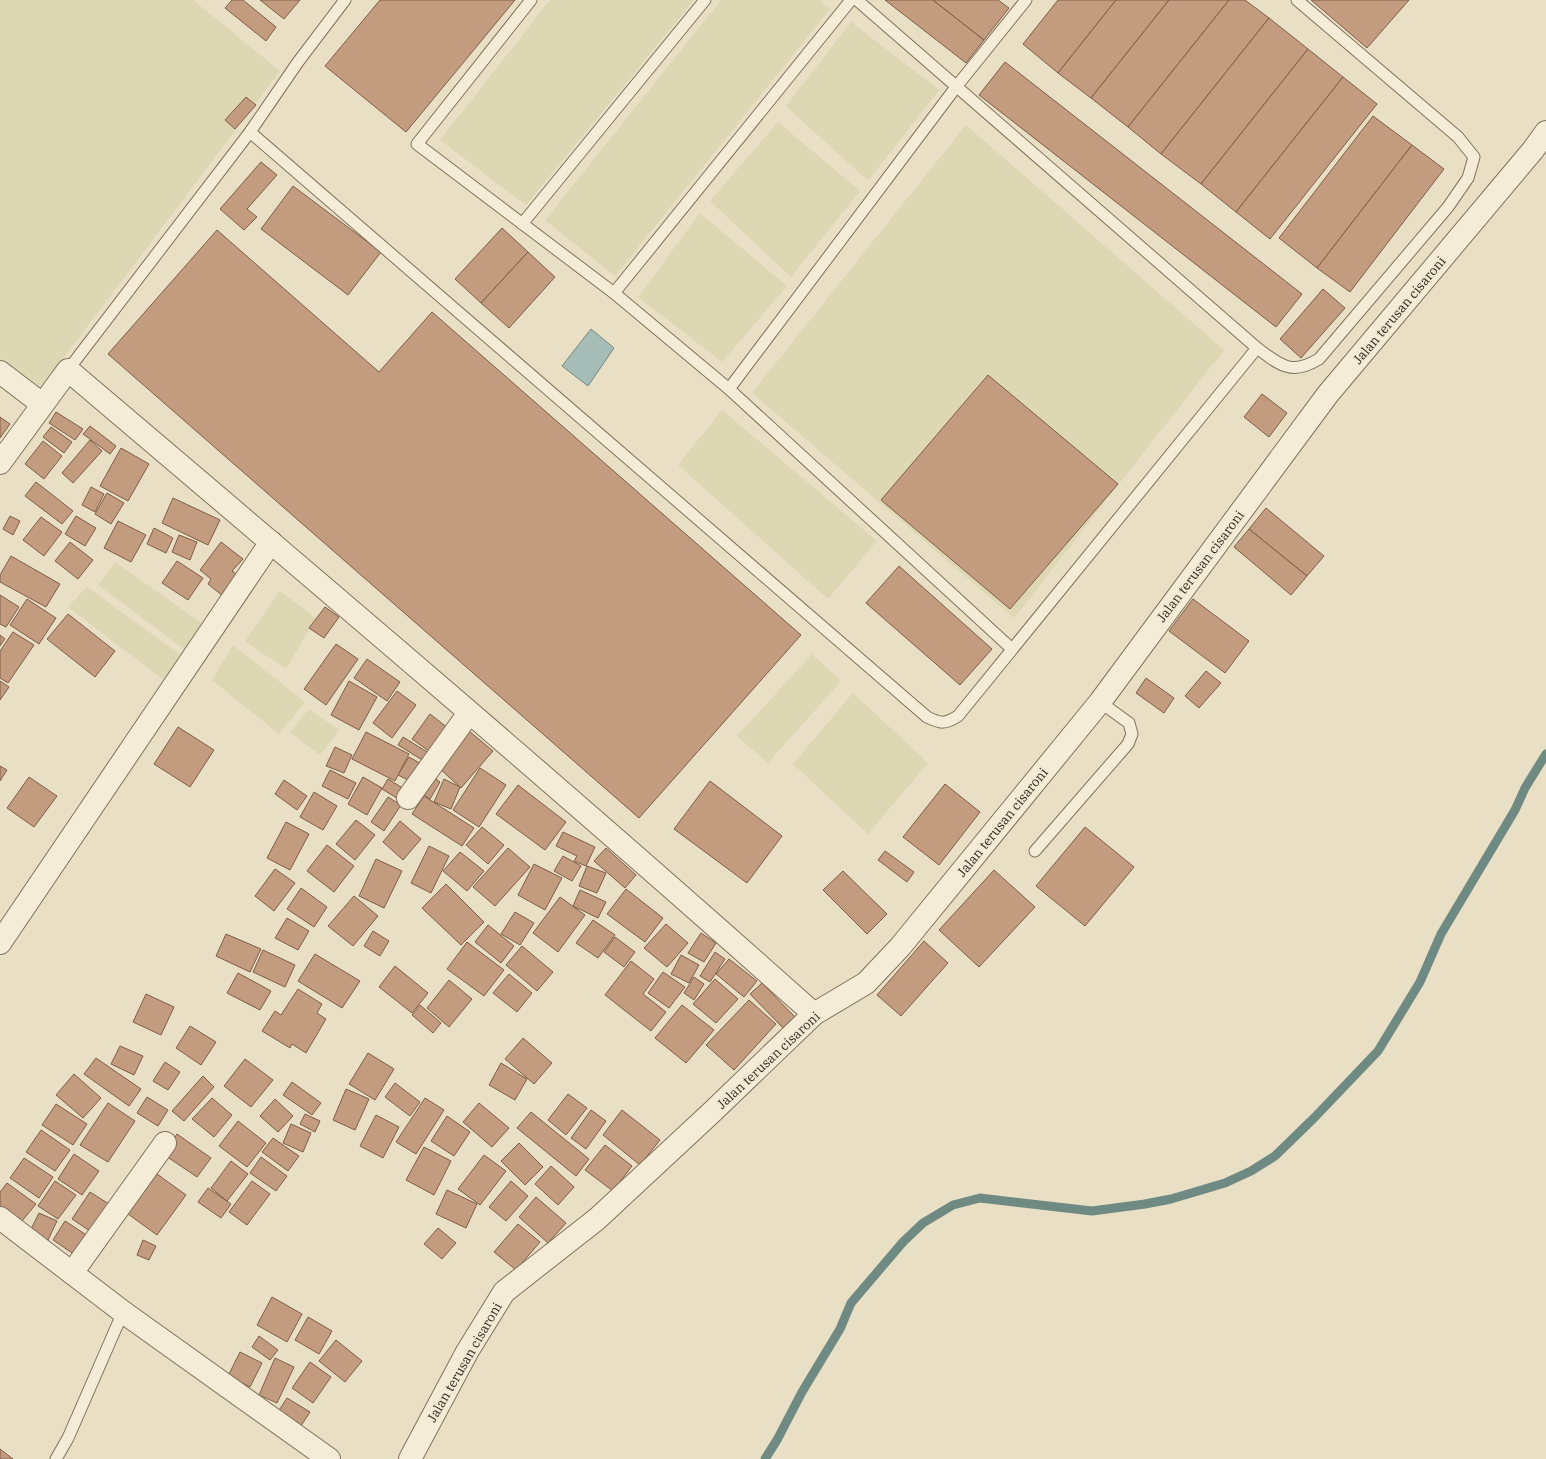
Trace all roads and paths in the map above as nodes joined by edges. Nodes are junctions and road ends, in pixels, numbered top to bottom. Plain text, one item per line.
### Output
1 (345, 0) edge
2 (531, 0) edge
3 (705, 0) edge
4 (851, 0) edge
5 (857, 0) edge
6 (1026, 0) edge
7 (1297, 0) edge
8 (956, 87) junction
9 (250, 132) junction
10 (1546, 132) edge
11 (522, 224) junction
12 (614, 293) junction
13 (1256, 348) junction
14 (68, 370) junction
15 (0, 372) edge
16 (728, 389) junction
17 (42, 404) junction
18 (0, 463) edge
19 (272, 542) junction
20 (1012, 648) junction
21 (1100, 702) junction
22 (469, 713) junction
23 (408, 798) dead end
24 (1035, 851) dead end
25 (0, 943) edge
26 (814, 1014) junction
27 (165, 1143) dead end
28 (0, 1218) edge
29 (72, 1273) junction
30 (123, 1312) junction
31 (56, 1459) edge
32 (329, 1459) edge
33 (410, 1459) edge

1 - 9 lane
2 - 11 lane
3 - 11 lane
4 - 12 lane
5 - 8 lane
6 - 8 lane
7 - 13 lane
8 - 13 lane
8 - 16 lane
9 - 14 lane
9 - 20 lane
10 - 21 street, Jalan terusan cisaroni
11 - 12 lane
12 - 16 lane
13 - 20 lane
14 - 17 street
14 - 19 street
15 - 17 street
16 - 20 lane
17 - 18 street
19 - 22 street
19 - 25 street
21 - 24 lane
21 - 26 street, Jalan terusan cisaroni
22 - 23 street
22 - 26 street
26 - 33 street, Jalan terusan cisaroni
27 - 29 street
28 - 29 street
29 - 30 street
30 - 31 lane
30 - 32 street

